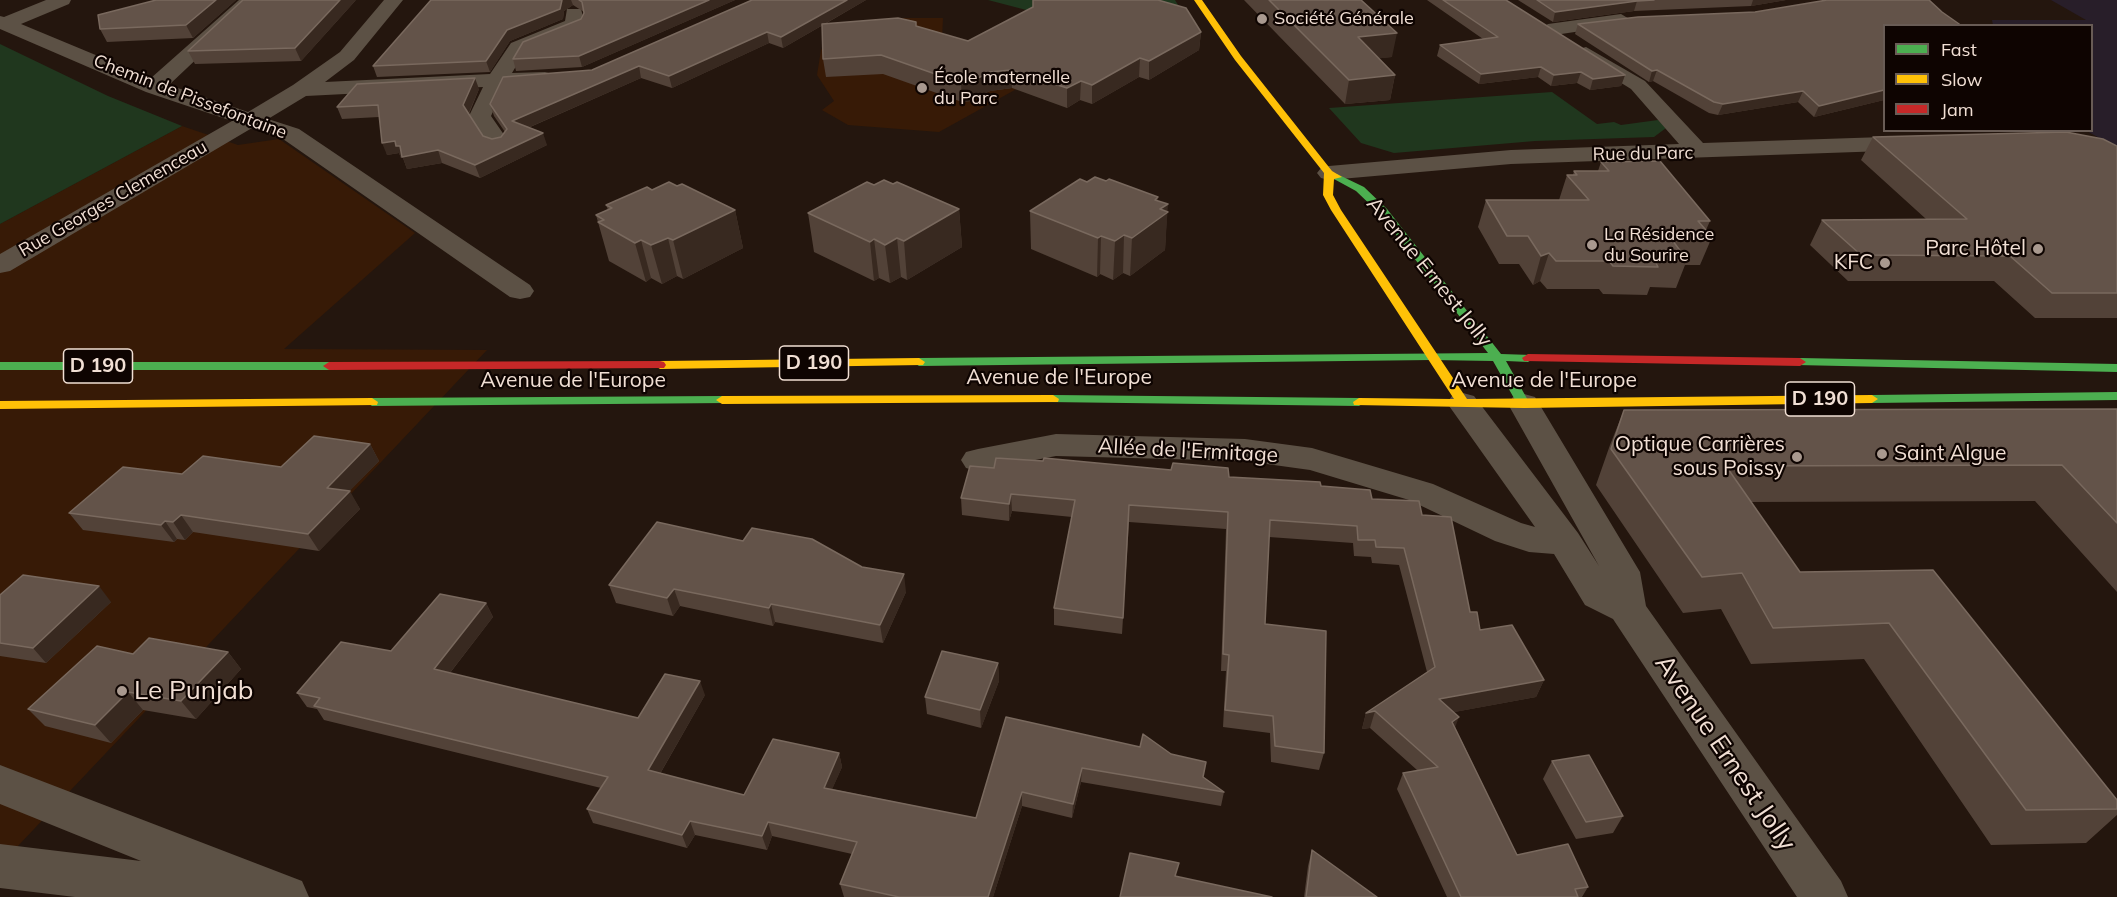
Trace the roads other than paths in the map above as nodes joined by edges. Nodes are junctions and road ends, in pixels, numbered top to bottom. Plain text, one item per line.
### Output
1 (62, 0) edge
2 (250, 0) edge
3 (394, 0) edge
4 (1198, 0) edge
5 (574, 13) dead end
6 (1529, 18) edge
7 (1634, 19) edge
8 (2, 23) edge
9 (1548, 30) junction
10 (565, 76) edge
11 (497, 80) junction
12 (154, 87) junction
13 (301, 90) junction
14 (246, 120) junction
15 (497, 142) edge
16 (1934, 143) edge
17 (1698, 152) junction
18 (1329, 173) junction
19 (0, 265) edge
20 (520, 291) dead end
21 (1432, 356) junction
22 (1497, 357) junction
23 (0, 366) edge
24 (2117, 368) edge
25 (2117, 396) edge
26 (1462, 403) junction
27 (1524, 404) junction
28 (0, 405) edge
29 (978, 460) dead end
30 (1565, 542) junction
31 (1627, 609) junction
32 (0, 784) edge
33 (0, 866) edge
34 (254, 897) edge
35 (285, 897) edge
36 (1824, 897) edge

1 - 8 street
2 - 12 street
3 - 13 street, Rue Georges Clemenceau
4 - 18 main road, Avenue Ernest Jolly
5 - 11 street
6 - 9 street
7 - 9 street
8 - 12 street, Chemin de Pissefontaine
9 - 17 street
10 - 11 street
11 - 13 street
11 - 15 street
12 - 14 street, Chemin de Pissefontaine
13 - 14 street, Rue Georges Clemenceau
14 - 19 street, Rue Georges Clemenceau
14 - 20 street, Chemin de Pissefontaine
16 - 17 street, Rue du Parc
17 - 18 street, Rue du Parc
18 - 21 main road, Avenue Ernest Jolly
18 - 22 main road, Avenue Ernest Jolly
21 - 22 main road, Avenue de l'Europe / D 190
21 - 23 main road, Avenue de l'Europe / D 190
21 - 26 main road, Avenue Ernest Jolly
22 - 24 main road, Avenue de l'Europe / D 190
22 - 27 main road, Avenue Ernest Jolly
25 - 27 main road, Avenue de l'Europe / D 190
26 - 27 main road, Avenue de l'Europe / D 190
26 - 28 main road, Avenue de l'Europe / D 190
26 - 30 street, Avenue Ernest Jolly
27 - 31 street, Avenue Ernest Jolly
29 - 30 street, Allée de l'Ermitage
30 - 31 street, Avenue Ernest Jolly
31 - 36 street, Avenue Ernest Jolly
32 - 35 street
33 - 34 street

